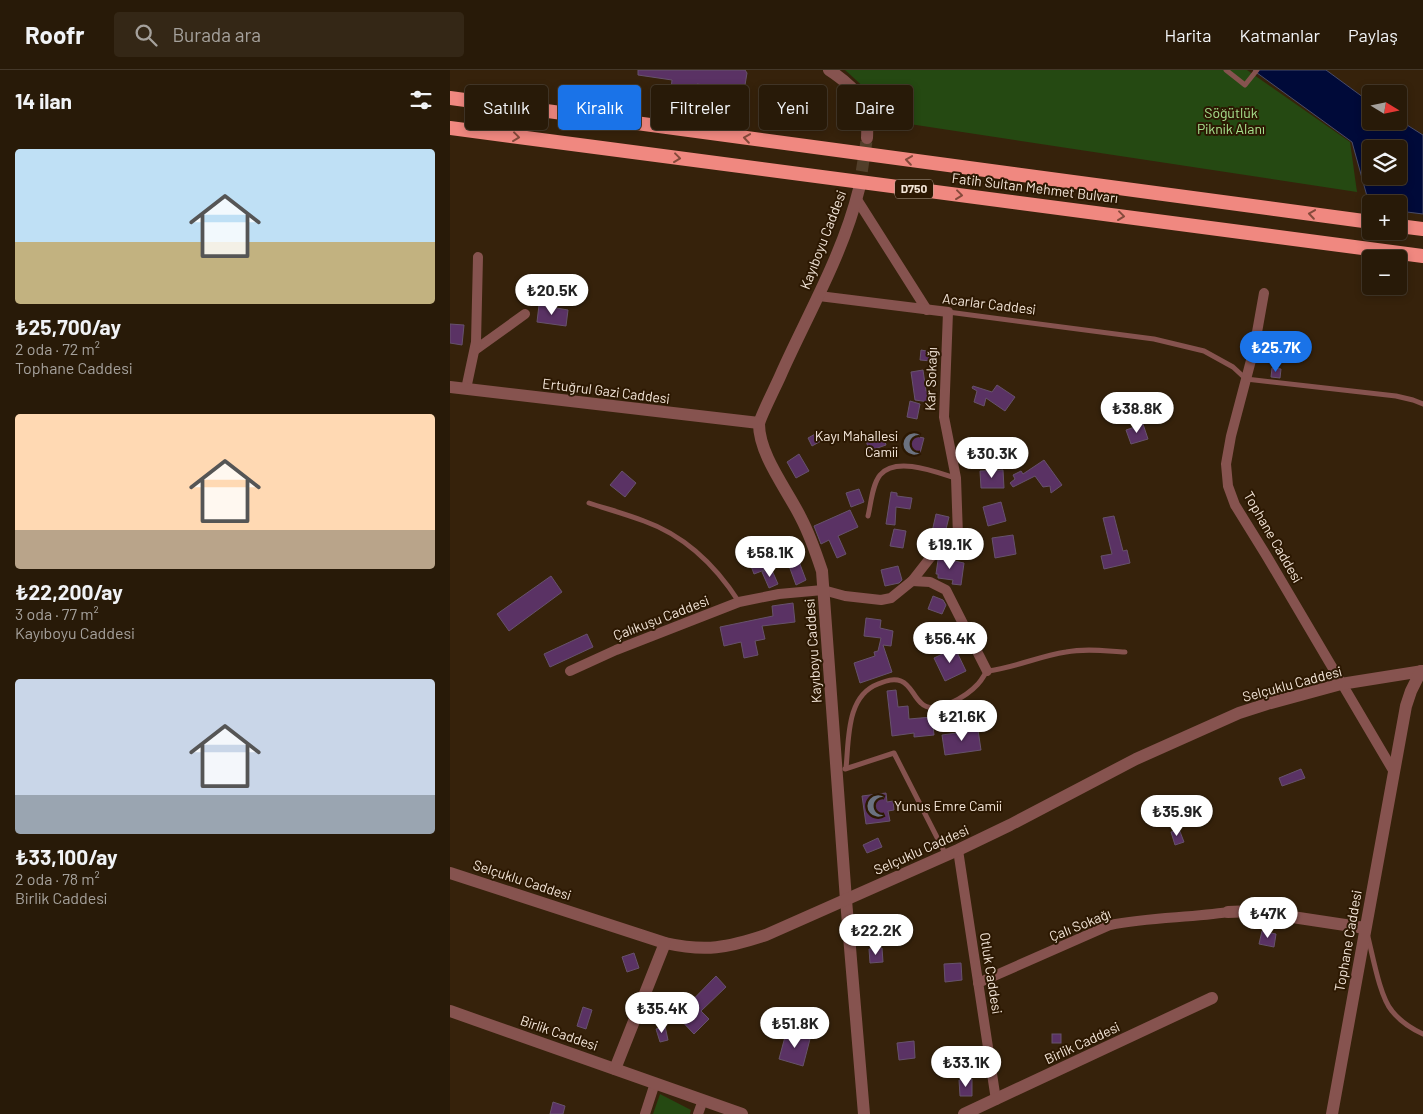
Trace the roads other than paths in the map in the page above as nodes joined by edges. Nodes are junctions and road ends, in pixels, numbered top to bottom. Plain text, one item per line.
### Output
1 (829, 70) edge
2 (1226, 70) edge
3 (1257, 70) edge
4 (450, 98) edge
5 (450, 128) edge
6 (867, 138) tunnel mouth
7 (858, 194) joint
8 (1362, 220) edge
9 (1407, 227) edge
10 (1423, 230) edge
11 (1423, 256) edge
12 (478, 257) dead end
13 (1264, 293) dead end
14 (819, 296) junction
15 (926, 310) junction
16 (948, 312) junction
17 (525, 314) dead end
18 (475, 350) junction
19 (1246, 379) junction
20 (450, 387) edge
21 (466, 389) junction
22 (1423, 404) edge
23 (759, 423) junction
24 (956, 478) junction
25 (589, 503) dead end
26 (868, 516) dead end
27 (958, 536) joint
28 (912, 581) junction
29 (823, 590) junction
30 (739, 602) junction
31 (1125, 652) dead end
32 (570, 671) dead end
33 (987, 671) junction
34 (1422, 671) edge
35 (1341, 684) junction
36 (842, 770) junction
37 (1394, 772) junction
38 (958, 850) junction
39 (946, 856) junction
40 (450, 873) edge
41 (846, 900) junction
42 (1228, 912) joint
43 (1365, 928) junction
44 (666, 942) junction
45 (978, 984) junction
46 (1212, 998) dead end
47 (450, 1011) edge
48 (1423, 1034) edge
49 (614, 1069) junction
50 (655, 1083) junction
51 (703, 1100) junction
52 (996, 1100) junction
53 (645, 1114) edge
54 (698, 1114) edge
55 (742, 1114) edge
56 (864, 1114) edge
57 (964, 1114) edge
58 (1332, 1114) edge

1 - 6 street
2 - 3 lane
8 -> 4 highway, Fatih Sultan Mehmet Bulvarı / D750
5 -> 11 highway, Fatih Sultan Mehmet Bulvarı / D750
7 - 14 street, Kayıboyu Caddesi
7 - 15 street
9 - 10 highway
12 - 18 street
13 - 19 street, Tophane Caddesi
14 - 15 street, Acarlar Caddesi
14 - 23 street, Kayıboyu Caddesi
15 - 16 street, Acarlar Caddesi
16 - 19 lane, Acarlar Caddesi
16 - 24 street, Kar Sokağı
17 - 18 street
18 - 21 street
19 - 22 lane
19 - 35 street, Tophane Caddesi
20 - 21 street, Ertuğrul Gazi Caddesi
21 - 23 street, Ertuğrul Gazi Caddesi
23 - 29 street, Kayıboyu Caddesi
24 - 26 lane
24 - 27 street, Kar Sokağı
25 - 30 lane
27 - 28 street, Çalıkuşu Caddesi
28 - 29 street, Çalıkuşu Caddesi
28 - 33 street
29 - 30 street, Çalıkuşu Caddesi
29 - 36 street, Kayıboyu Caddesi
30 - 32 street, Çalıkuşu Caddesi
31 - 33 lane
33 - 36 lane
34 - 35 street, Selçuklu Caddesi
34 - 37 street, Tophane Caddesi
35 - 37 street, Tophane Caddesi
35 - 38 street, Selçuklu Caddesi
36 - 39 lane
36 - 41 street, Kayıboyu Caddesi
37 - 43 street, Tophane Caddesi
38 - 39 street, Selçuklu Caddesi
38 - 45 street, Otluk Caddesi
39 - 41 street, Selçuklu Caddesi
40 - 44 street, Selçuklu Caddesi
41 - 44 street, Selçuklu Caddesi
41 - 56 street, Kayıboyu Caddesi
42 - 43 street
42 - 45 street, Çalı Sokağı
43 - 48 lane
43 - 58 street, Tophane Caddesi
44 - 49 street
45 - 52 street, Otluk Caddesi
46 - 52 street, Birlik Caddesi
47 - 49 street, Birlik Caddesi
49 - 50 street, Birlik Caddesi
50 - 51 street, Birlik Caddesi
50 - 53 street
51 - 54 street
51 - 55 street, Birlik Caddesi
52 - 57 street, Birlik Caddesi

